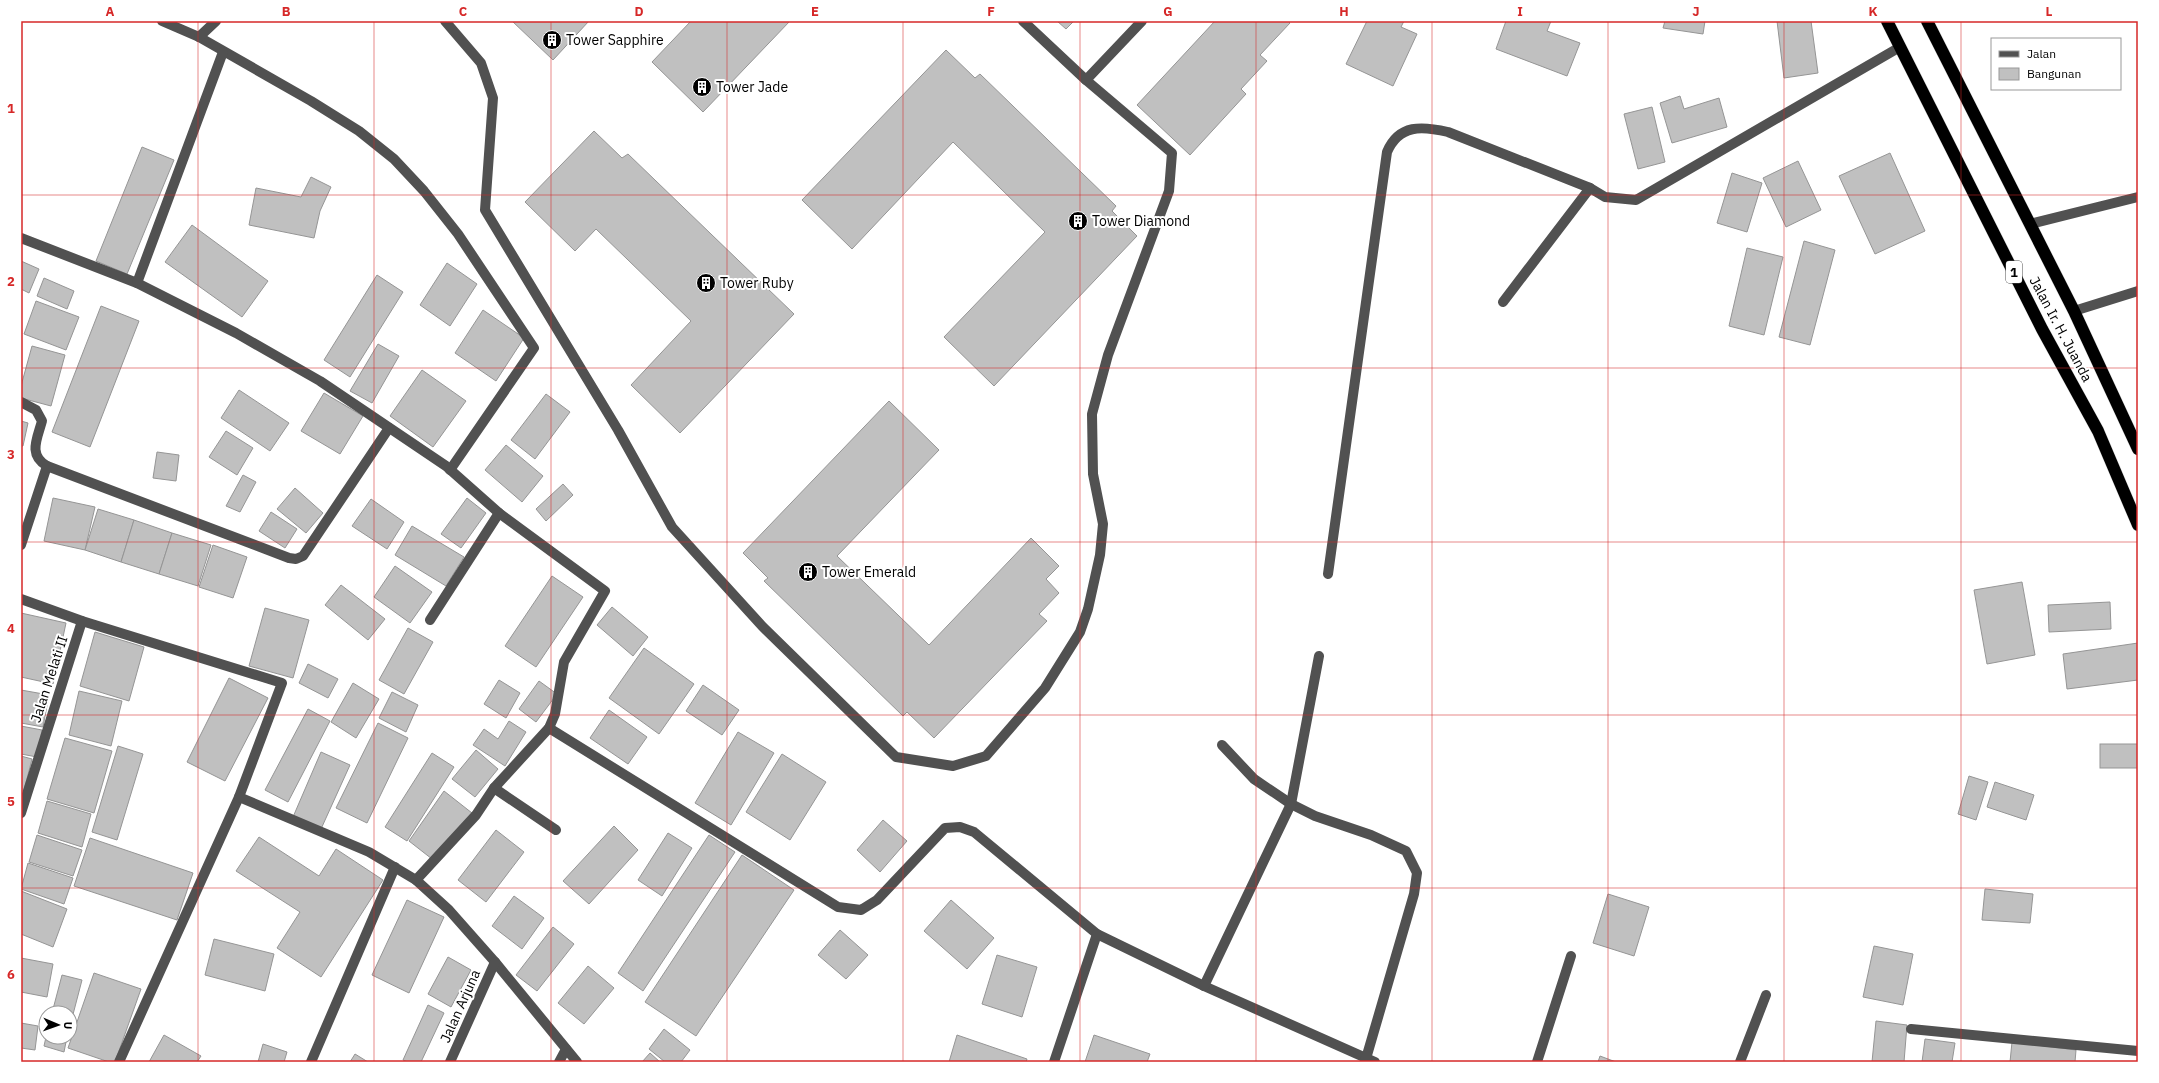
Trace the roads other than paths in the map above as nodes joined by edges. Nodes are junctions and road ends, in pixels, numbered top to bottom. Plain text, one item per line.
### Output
1 (162, 21) edge
2 (216, 21) edge
3 (445, 21) edge
4 (1024, 21) edge
5 (1142, 21) edge
6 (1887, 21) edge
7 (1927, 21) edge
8 (199, 37) junction
9 (1900, 47) junction
10 (223, 52) junction
11 (1086, 80) junction
12 (1590, 188) junction
13 (2138, 197) edge
14 (2030, 224) junction
15 (21, 238) edge
16 (136, 283) junction
17 (2138, 291) edge
18 (1503, 302) dead end
19 (2074, 311) junction
20 (21, 402) edge
21 (389, 428) junction
22 (2138, 448) edge
23 (47, 466) junction
24 (450, 470) junction
25 (500, 513) junction
26 (2138, 525) edge
27 (21, 545) edge
28 (1328, 574) dead end
29 (21, 599) edge
30 (430, 620) dead end
31 (82, 621) junction
32 (1319, 656) dead end
33 (549, 728) junction
34 (1222, 745) dead end
35 (494, 788) junction
36 (238, 797) junction
37 (1291, 804) junction
38 (21, 813) edge
39 (556, 830) dead end
40 (396, 867) junction
41 (416, 880) junction
42 (1098, 934) junction
43 (1571, 956) dead end
44 (496, 962) junction
45 (1204, 986) junction
46 (1766, 995) dead end
47 (1911, 1029) dead end
48 (566, 1049) junction
49 (2138, 1051) edge
50 (1369, 1061) edge
51 (119, 1062) edge
52 (311, 1062) edge
53 (450, 1062) edge
54 (560, 1062) edge
55 (577, 1062) edge
56 (1054, 1062) edge
57 (1537, 1062) edge
58 (1740, 1062) edge

1 - 8 street
2 - 8 street
3 - 11 street
4 - 11 street
5 - 11 street
6 - 9 highway, Jalan Ir. H. Juanda / 1
7 - 14 highway, Jalan Ir. H. Juanda
8 - 10 street
9 - 12 street
9 - 26 highway, Jalan Ir. H. Juanda / 1
10 - 16 street
10 - 24 street
12 - 18 street
12 - 28 street
13 - 14 street
14 - 19 highway, Jalan Ir. H. Juanda
15 - 16 street
16 - 21 street
17 - 19 street
19 - 22 highway, Jalan Ir. H. Juanda
20 - 23 street
21 - 23 street
21 - 24 street
23 - 27 street
24 - 25 street
25 - 30 street
25 - 33 street
29 - 31 street
31 - 36 street
31 - 38 street, Jalan Melati II
32 - 37 street
33 - 35 street
33 - 42 street
34 - 37 street
35 - 39 street
35 - 41 street
36 - 40 street
36 - 51 street
37 - 45 street
37 - 50 street
40 - 41 street
40 - 52 street
41 - 44 street
42 - 45 street
42 - 56 street
43 - 57 street
44 - 48 street
44 - 53 street, Jalan Arjuna
45 - 50 street
46 - 58 street
47 - 49 street
48 - 54 street
48 - 55 street

